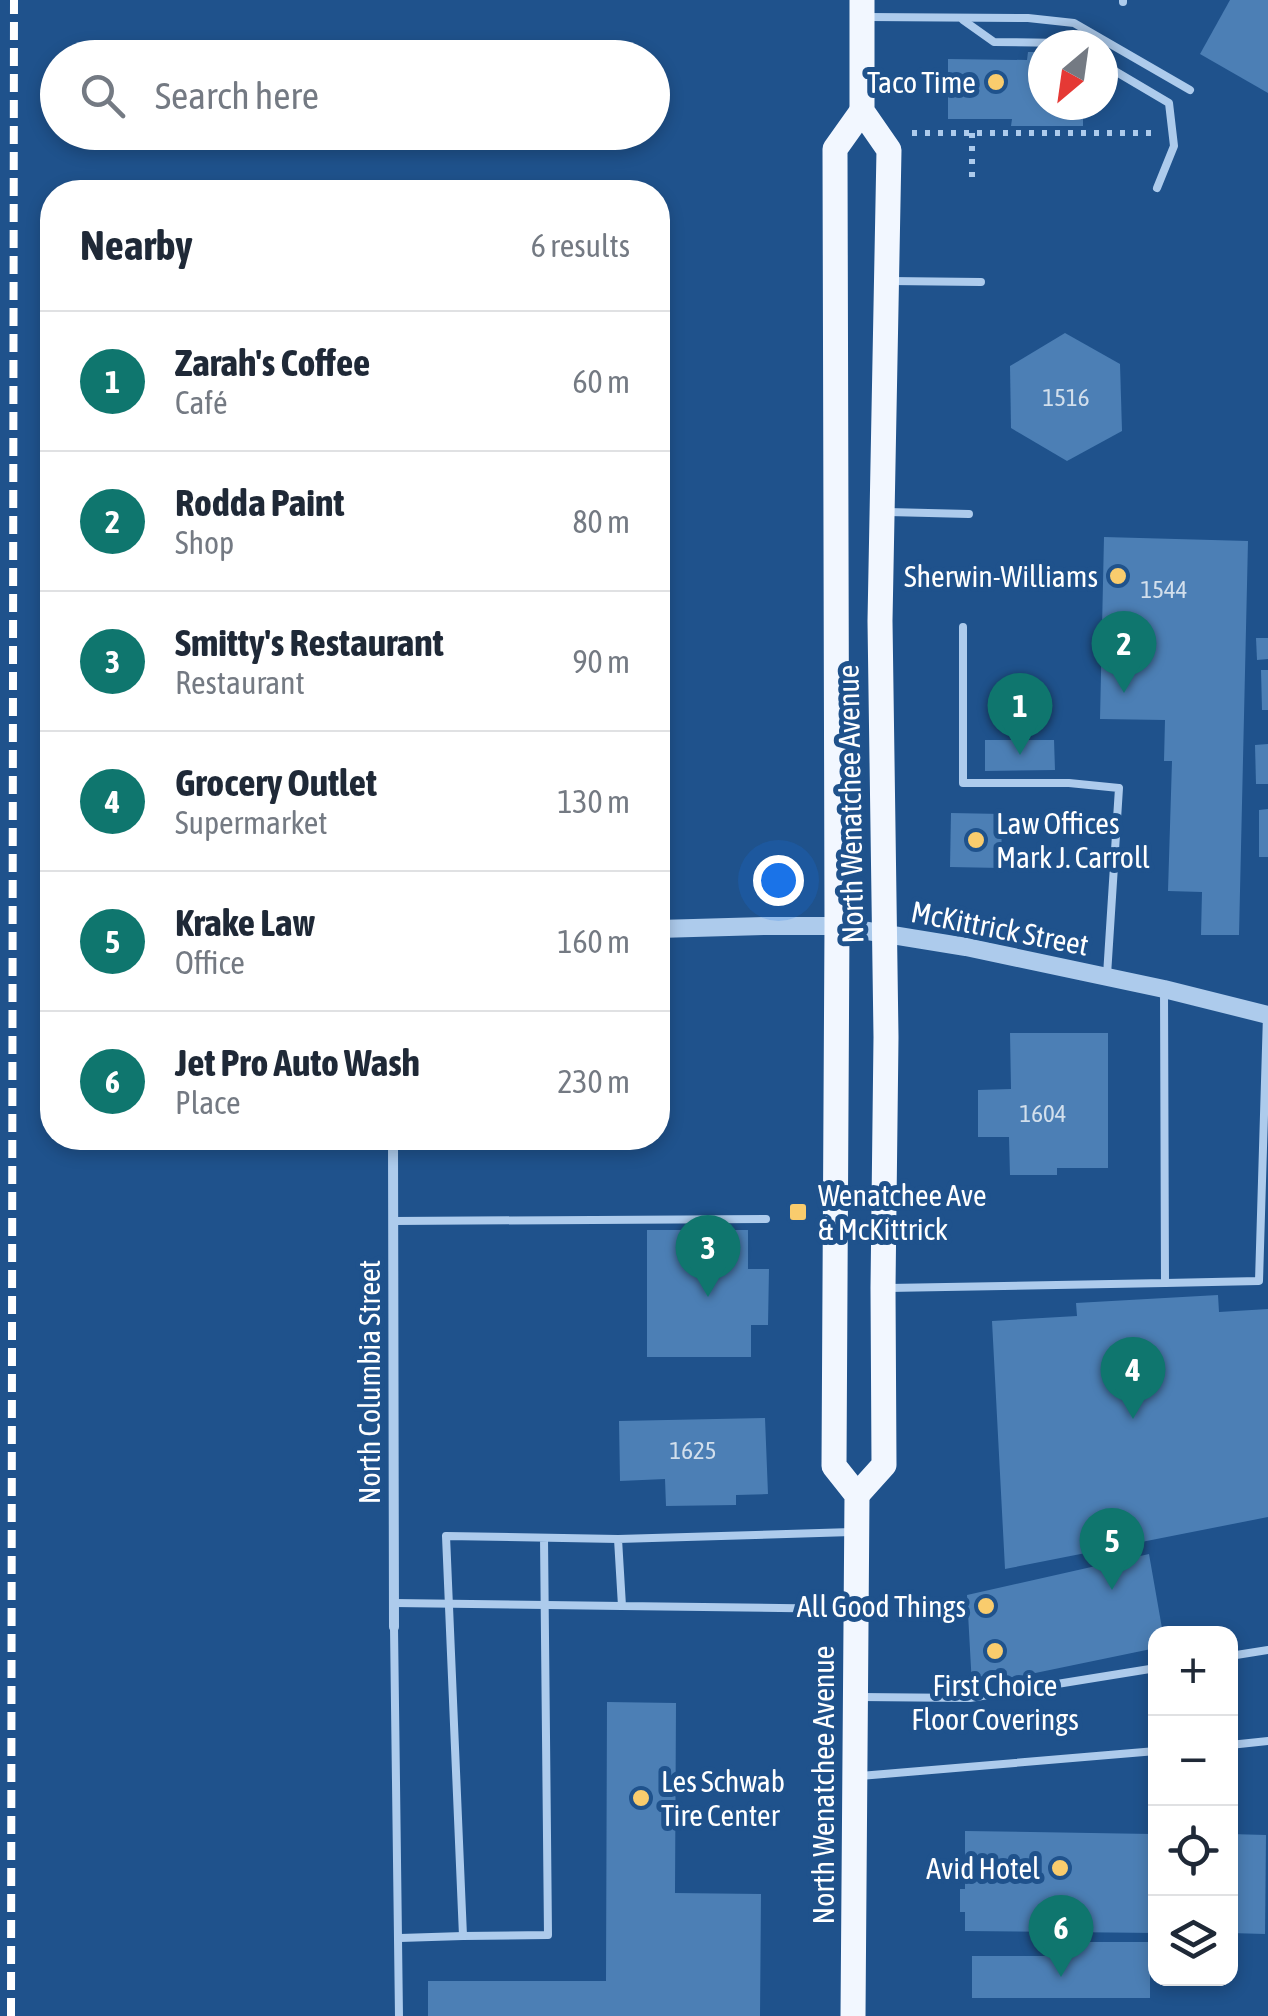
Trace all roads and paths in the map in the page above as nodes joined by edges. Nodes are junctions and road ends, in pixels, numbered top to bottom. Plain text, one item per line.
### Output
1 (862, 9) edge
2 (961, 19) junction
3 (1028, 42) edge
4 (1118, 73) edge
5 (1190, 90) dead end
6 (862, 111) junction
7 (912, 133) dead end
8 (972, 133) junction
9 (1160, 133) dead end
10 (972, 185) dead end
11 (1157, 188) dead end
12 (888, 281) junction
13 (981, 282) dead end
14 (883, 512) junction
15 (969, 514) dead end
16 (963, 627) dead end
17 (836, 926) junction
18 (670, 929) edge
19 (885, 934) junction
20 (1107, 978) junction
21 (1164, 990) junction
22 (1268, 1015) edge
23 (1266, 1084) edge
24 (393, 1150) edge
25 (766, 1219) dead end
26 (394, 1221) junction
27 (1264, 1281) edge
28 (1165, 1283) junction
29 (883, 1288) junction
30 (857, 1495) junction
31 (857, 1532) junction
32 (544, 1538) junction
33 (618, 1540) junction
34 (394, 1602) junction
35 (450, 1604) junction
36 (545, 1605) junction
37 (622, 1606) junction
38 (856, 1609) junction
39 (394, 1627) joint
40 (1268, 1650) edge
41 (1238, 1655) edge
42 (1148, 1669) edge
43 (856, 1698) junction
44 (1268, 1742) edge
45 (1238, 1744) edge
46 (1148, 1752) edge
47 (856, 1776) junction
48 (464, 1936) junction
49 (400, 1938) junction
50 (399, 2016) edge
51 (853, 2016) edge

1 - 2 lane
1 - 6 main road
2 - 3 lane
2 - 5 lane
4 - 11 lane
6 - 12 main road, North Wenatchee Avenue
6 - 17 main road, North Wenatchee Avenue
7 - 8 path
8 - 9 path
8 - 10 path
12 - 13 lane
12 - 14 main road, North Wenatchee Avenue
14 - 15 lane
14 - 19 main road, North Wenatchee Avenue
16 - 20 lane
17 - 18 street, McKittrick Street
17 - 19 street, McKittrick Street
17 - 30 main road, North Wenatchee Avenue
19 - 20 street, McKittrick Street
19 - 29 main road, North Wenatchee Avenue
20 - 21 street, McKittrick Street
21 - 22 street, McKittrick Street
21 - 28 lane
22 - 23 lane
23 - 27 lane
24 - 26 street, North Columbia Street
25 - 26 lane
26 - 34 street, North Columbia Street
27 - 28 lane
28 - 29 lane
29 - 30 main road, North Wenatchee Avenue
30 - 31 main road, North Wenatchee Avenue
31 - 33 lane
31 - 38 main road, North Wenatchee Avenue
32 - 33 lane
32 - 35 lane
32 - 36 lane
33 - 37 lane
34 - 35 lane
34 - 39 street, North Columbia Street
35 - 36 lane
35 - 48 lane
36 - 37 lane
36 - 48 lane
37 - 38 lane
38 - 43 main road, North Wenatchee Avenue
39 - 49 lane
40 - 41 lane
42 - 43 lane
43 - 47 main road, North Wenatchee Avenue
44 - 45 lane
46 - 47 lane
47 - 51 main road, North Wenatchee Avenue
48 - 49 lane
49 - 50 lane

